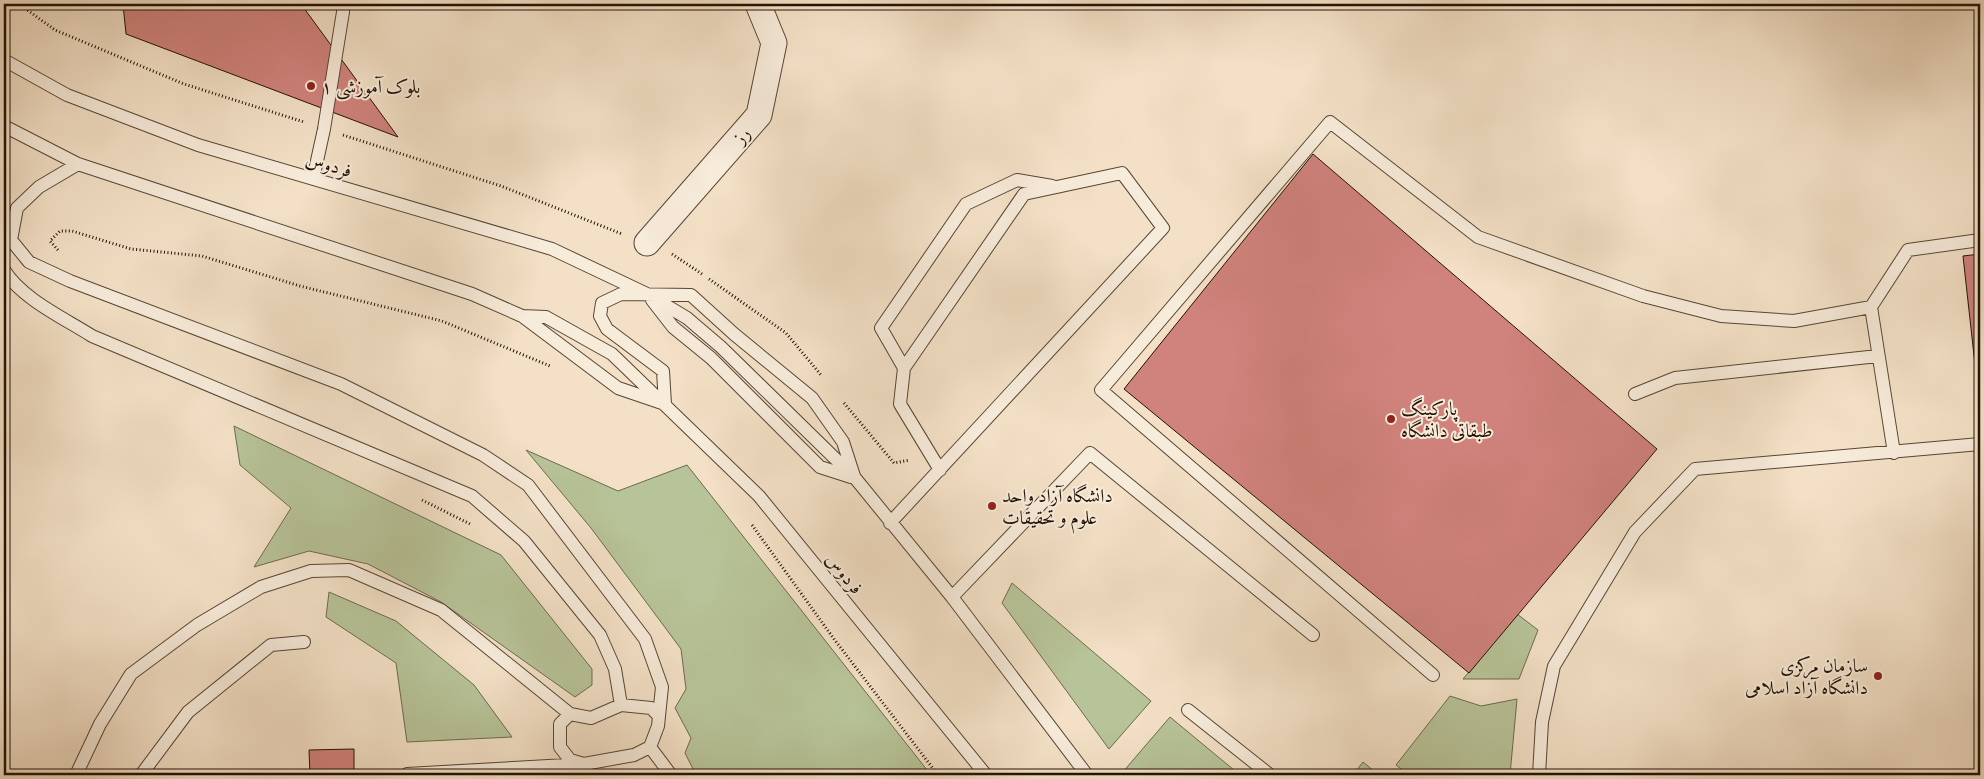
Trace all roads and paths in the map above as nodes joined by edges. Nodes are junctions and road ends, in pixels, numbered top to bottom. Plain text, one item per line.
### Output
1 (343, 4) edge
2 (758, 4) edge
3 (4, 60) edge
4 (4, 126) edge
5 (78, 164) junction
6 (313, 179) junction
7 (1060, 188) junction
8 (1980, 240) edge
9 (647, 243) dead end
10 (60, 253) dead end
11 (4, 270) edge
12 (647, 294) junction
13 (1871, 307) junction
14 (522, 316) junction
15 (1878, 356) junction
16 (555, 368) dead end
17 (904, 368) junction
18 (1635, 394) dead end
19 (665, 404) junction
20 (1980, 444) edge
21 (1894, 453) junction
22 (940, 470) junction
23 (855, 478) junction
24 (419, 499) dead end
25 (749, 521) dead end
26 (890, 523) junction
27 (472, 526) dead end
28 (952, 598) junction
29 (1313, 635) dead end
30 (304, 642) dead end
31 (1433, 675) dead end
32 (621, 705) junction
33 (1188, 710) dead end
34 (570, 714) junction
35 (659, 716) junction
36 (650, 748) junction
37 (582, 769) edge
38 (407, 774) dead end
39 (76, 775) edge
40 (141, 775) edge
41 (671, 775) edge
42 (938, 775) edge
43 (986, 775) edge
44 (1087, 775) edge
45 (1270, 775) edge
46 (1539, 775) edge

1 - 6 lane
2 - 9 street, رز
3 - 6 lane, فردوس
4 - 5 lane
5 - 14 lane
5 - 35 lane
6 - 12 lane, فردوس
7 - 17 lane
7 - 17 lane
7 - 22 lane
8 - 13 lane
10 - 16 path
11 - 32 lane
12 - 19 lane
12 - 23 lane, فردوس
12 - 23 lane
13 - 15 lane
13 - 31 lane
14 - 19 lane
14 - 19 lane, فردوس
15 - 18 lane
15 - 21 lane
17 - 22 lane
19 - 43 lane, فردوس
20 - 21 lane
21 - 46 lane
22 - 26 lane
23 - 26 lane
24 - 27 path
25 - 42 path
26 - 28 lane
28 - 29 lane
28 - 44 lane
30 - 40 lane
32 - 34 lane
32 - 35 lane
33 - 45 lane
34 - 37 lane
34 - 39 lane
35 - 36 lane
36 - 37 lane
36 - 41 lane
37 - 38 lane

